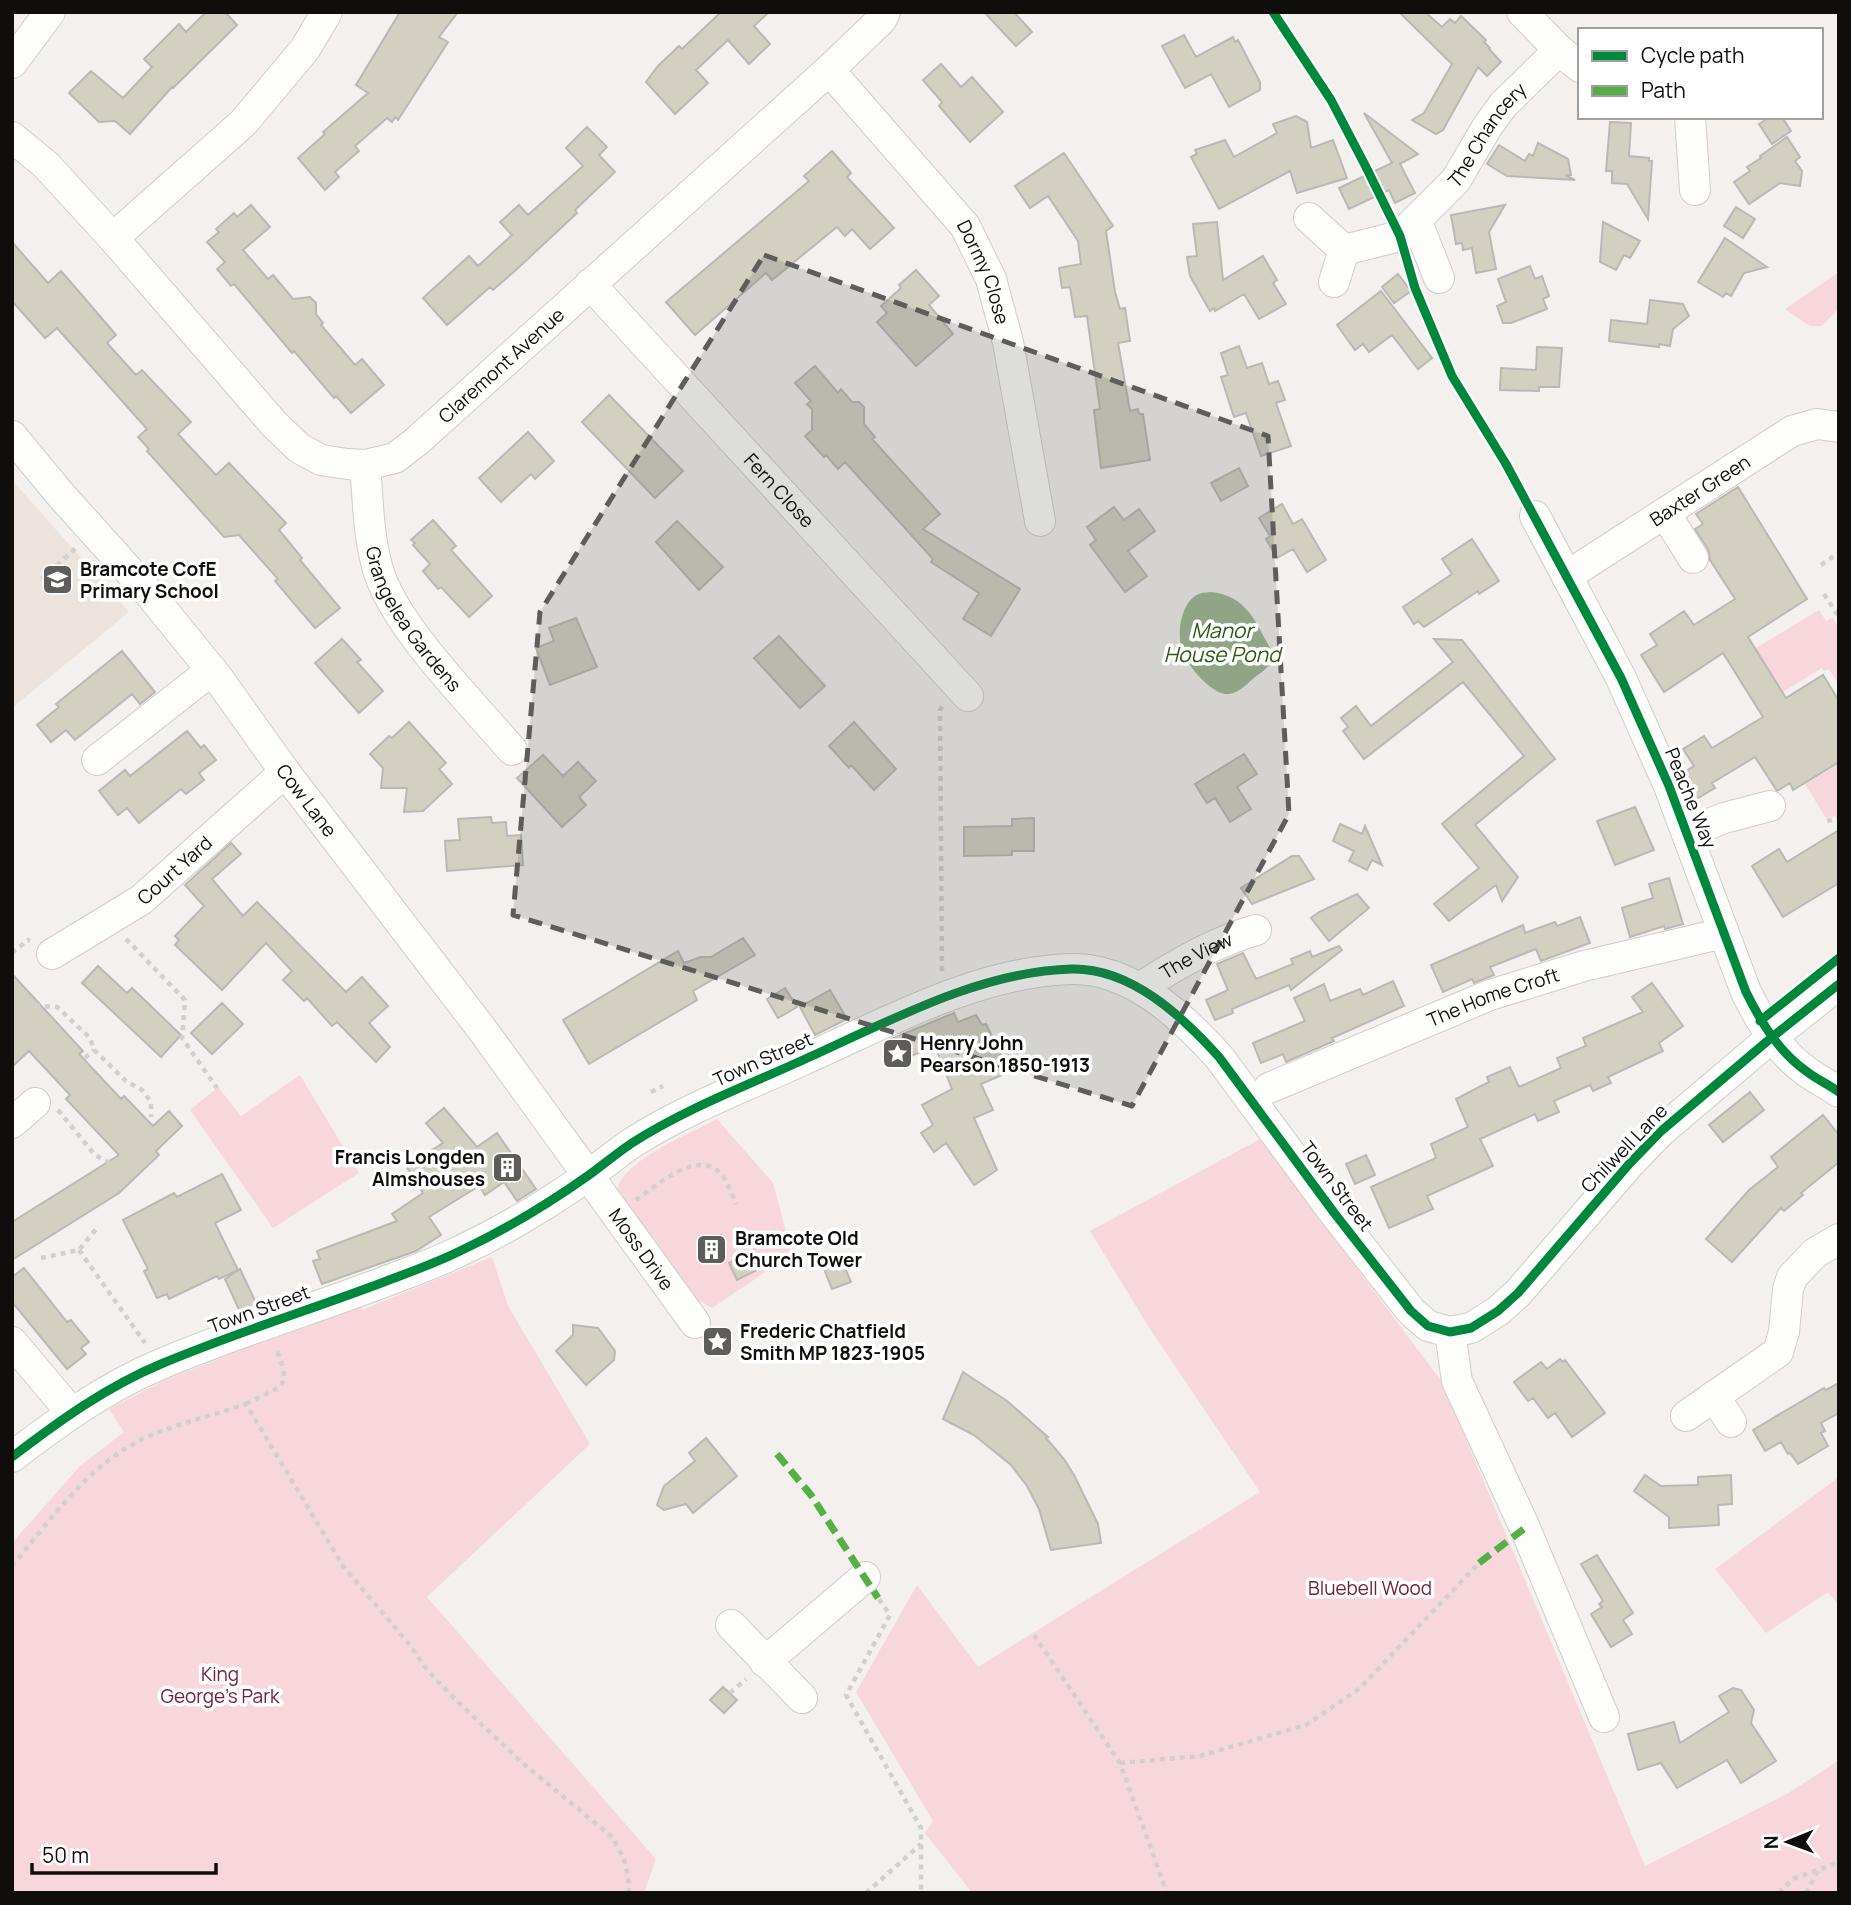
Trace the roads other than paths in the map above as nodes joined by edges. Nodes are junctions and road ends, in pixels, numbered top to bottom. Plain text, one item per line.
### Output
1 (50, 12) edge
2 (327, 12) edge
3 (885, 12) edge
4 (1522, 12) edge
5 (1569, 58) edge
6 (12, 63) edge
7 (830, 69) junction
8 (1690, 119) edge
9 (12, 138) edge
10 (1695, 190) dead end
11 (1309, 218) dead end
12 (1416, 220) junction
13 (113, 238) junction
14 (1343, 250) junction
15 (1439, 278) dead end
16 (1334, 282) dead end
17 (590, 284) junction
18 (1839, 428) edge
19 (12, 436) edge
20 (365, 465) junction
21 (1665, 513) junction
22 (1535, 516) dead end
23 (1040, 522) dead end
24 (1693, 558) dead end
25 (1567, 576) junction
26 (212, 670) junction
27 (962, 689) road end
28 (512, 750) dead end
29 (97, 760) dead end
30 (285, 772) junction
31 (1770, 806) dead end
32 (1687, 833) junction
33 (1256, 930) dead end
34 (1724, 933) junction
35 (52, 954) dead end
36 (1839, 984) edge
37 (1140, 988) junction
38 (1771, 1038) junction
39 (1269, 1088) dead end
40 (1839, 1092) edge
41 (46, 1106) road end
42 (12, 1123) edge
43 (589, 1175) junction
44 (1839, 1239) edge
45 (695, 1323) dead end
46 (1445, 1332) junction
47 (12, 1342) edge
48 (1714, 1396) junction
49 (71, 1412) junction
50 (1686, 1416) dead end
51 (1731, 1422) dead end
52 (12, 1457) edge
53 (872, 1588) road end
54 (731, 1625) dead end
55 (765, 1662) junction
56 (802, 1698) dead end
57 (1604, 1717) dead end

1 - 6 street
2 - 13 street
3 - 7 street, Claremont Avenue
4 - 5 street, The Chancery
5 - 12 street, The Chancery
7 - 17 street, Claremont Avenue
7 - 23 street, Dormy Close
8 - 10 street
9 - 13 street, Claremont Avenue
11 - 14 street
12 - 14 street, The Chancery
12 - 15 street
13 - 20 street, Claremont Avenue
14 - 16 street
17 - 20 street, Claremont Avenue
17 - 27 street, Fern Close
18 - 21 street, Baxter Green
19 - 26 street, Cow Lane
20 - 28 street, Grangelea Gardens
21 - 24 street
21 - 25 street, Baxter Green
22 - 25 street, Peache Way
25 - 32 street, Peache Way
26 - 29 street
26 - 30 street, Cow Lane
30 - 35 street, Court Yard
30 - 43 street, Cow Lane
31 - 32 street
32 - 34 street, Peache Way
33 - 37 street, The View
34 - 38 street, Peache Way
34 - 39 street, The Home Croft
36 - 38 street, Chilwell Lane
37 - 43 street, Town Street
37 - 46 street, Town Street
38 - 40 street, Peache Way
38 - 46 street, Chilwell Lane
41 - 42 street
43 - 45 street, Moss Drive
43 - 49 street, Town Street
44 - 48 street
46 - 57 street
47 - 49 street
48 - 50 street
48 - 51 street
49 - 52 street, Town Street
53 - 55 street
54 - 55 street
55 - 56 street

